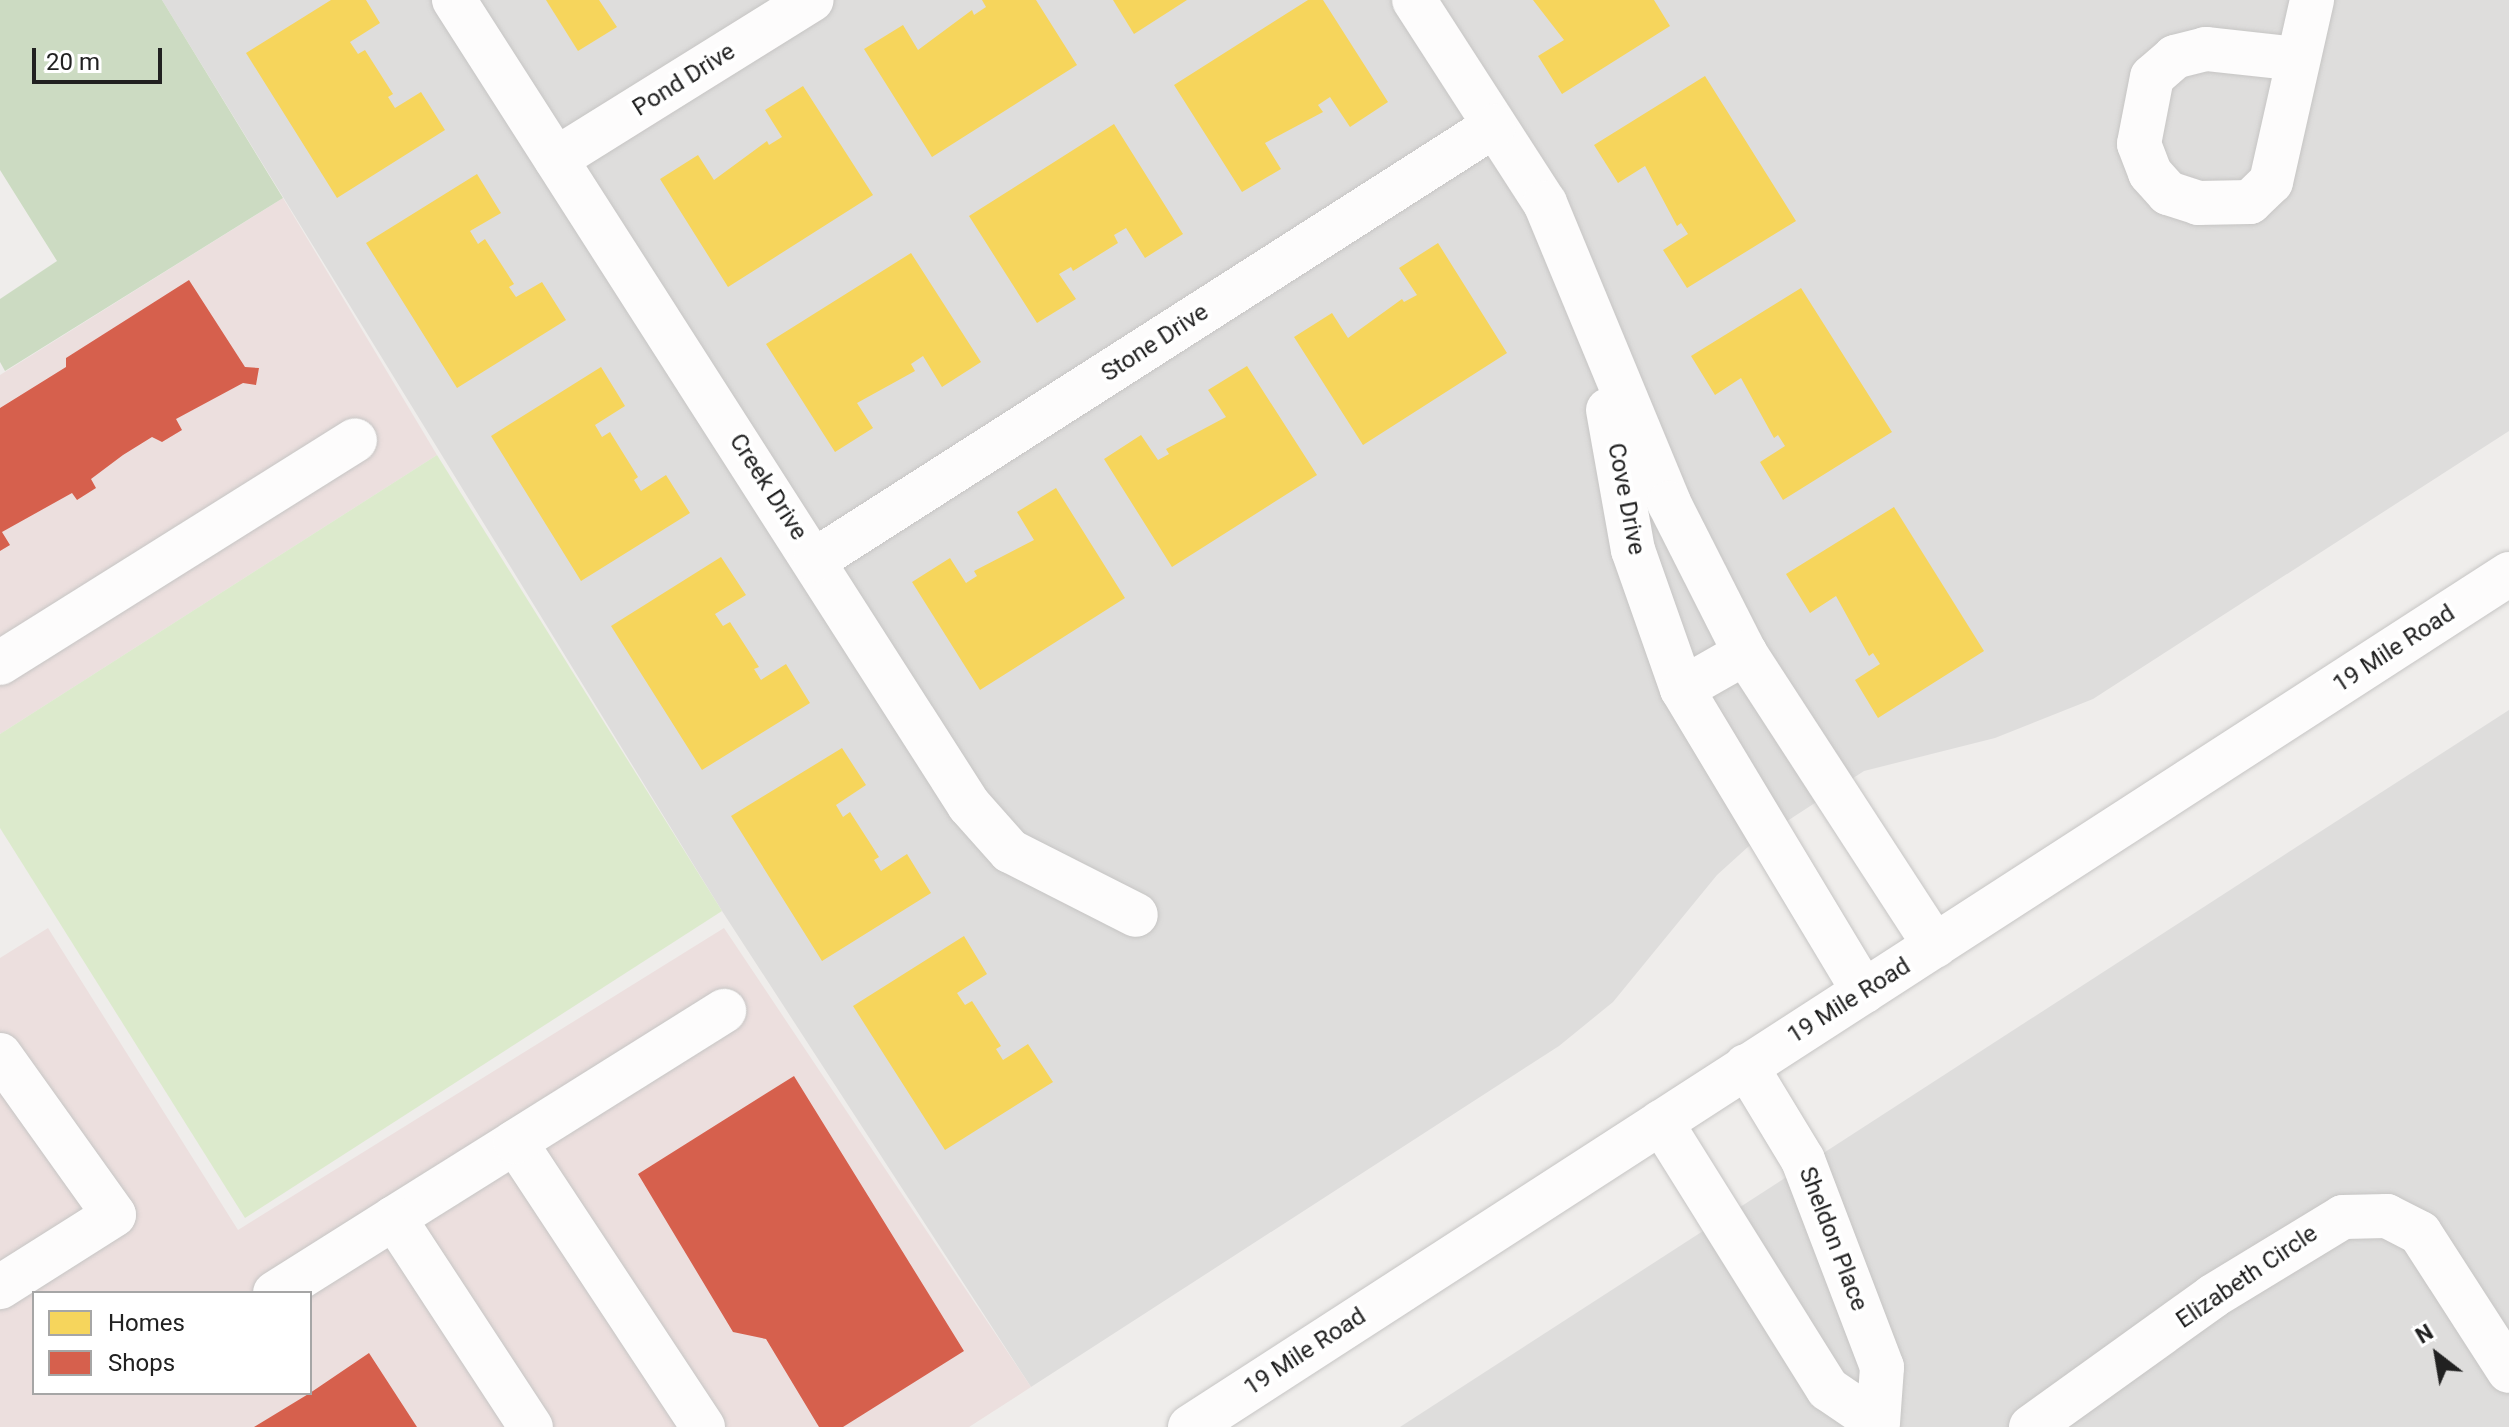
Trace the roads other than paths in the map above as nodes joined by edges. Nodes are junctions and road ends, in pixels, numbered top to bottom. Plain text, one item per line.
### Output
1 (454, 0) edge
2 (811, 0) edge
3 (1414, 0) edge
4 (1494, 126) junction
5 (556, 159) junction
6 (1584, 306) junction
7 (355, 440) dead end
8 (815, 560) junction
9 (2509, 574) edge
10 (1745, 653) junction
11 (0, 663) edge
12 (1682, 689) junction
13 (1136, 915) dead end
14 (1935, 946) junction
15 (1864, 992) junction
16 (724, 1011) dead end
17 (0, 1055) edge
18 (1746, 1066) junction
19 (1661, 1122) junction
20 (515, 1142) junction
21 (394, 1218) junction
22 (0, 1287) edge
23 (278, 1291) edge
24 (2509, 1371) edge
25 (1879, 1425) edge
26 (531, 1427) edge
27 (703, 1427) edge
28 (1190, 1427) edge
29 (2031, 1427) edge

1 - 5 street, Creek Drive
2 - 5 street, Pond Drive
3 - 4 street, Cove Drive
4 - 6 street, Cove Drive
4 - 8 street, Stone Drive
5 - 8 street, Creek Drive
6 - 10 street, Cove Drive
6 - 12 street, Cove Drive
7 - 11 street
8 - 13 street, Creek Drive
9 - 14 street, 19 Mile Road
10 - 12 street
10 - 14 street, Cove Drive
12 - 15 street, Cove Drive
14 - 15 street, 19 Mile Road
15 - 18 street, 19 Mile Road
16 - 20 street
17 - 22 street
18 - 19 street, 19 Mile Road
18 - 25 street, Sheldon Place
19 - 25 street, Sheldon Place
19 - 28 street, 19 Mile Road
20 - 21 street
20 - 27 street
21 - 23 street
21 - 26 street
24 - 29 street, Elizabeth Circle

